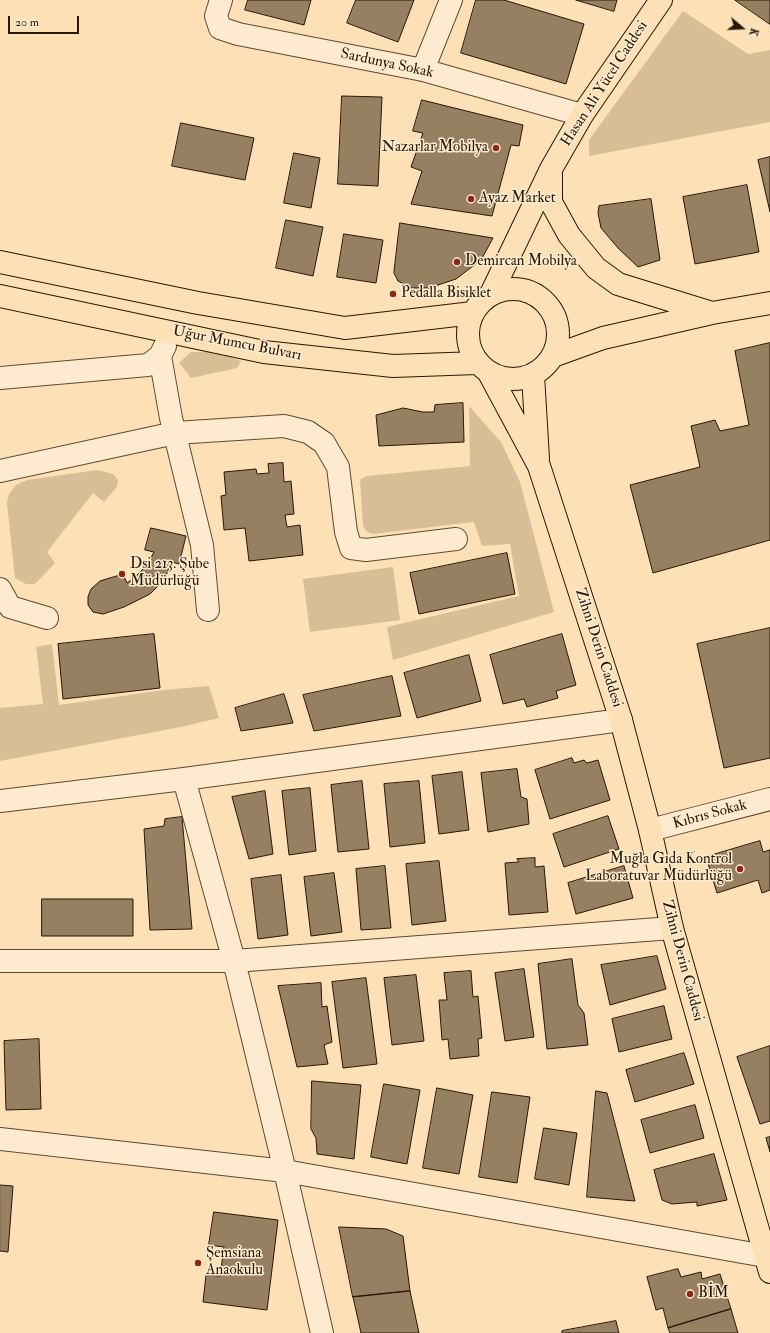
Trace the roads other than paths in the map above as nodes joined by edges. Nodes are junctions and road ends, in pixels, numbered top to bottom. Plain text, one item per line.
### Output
1 (221, 0) edge
2 (450, 0) edge
3 (661, 0) edge
4 (423, 70) junction
5 (582, 115) junction
6 (551, 169) junction
7 (0, 262) edge
8 (491, 294) junction
9 (0, 296) edge
10 (770, 303) edge
11 (712, 313) junction
12 (473, 314) junction
13 (172, 332) junction
14 (160, 356) junction
15 (553, 356) junction
16 (483, 368) junction
17 (533, 375) junction
18 (0, 378) edge
19 (175, 433) junction
20 (539, 466) junction
21 (0, 471) edge
22 (456, 539) dead end
23 (0, 589) edge
24 (208, 610) dead end
25 (47, 618) dead end
26 (621, 720) junction
27 (184, 779) junction
28 (770, 799) edge
29 (0, 801) edge
30 (650, 830) junction
31 (672, 928) junction
32 (0, 961) edge
33 (234, 961) junction
34 (0, 1139) edge
35 (285, 1171) junction
36 (768, 1261) edge
37 (322, 1333) edge

1 - 4 street, Sardunya Sokak
2 - 4 street
3 - 5 main road, Hasan Ali Yücel Caddesi
4 - 5 street, Sardunya Sokak
5 - 6 main road, Hasan Ali Yücel Caddesi
6 - 8 main road, Hasan Ali Yücel Caddesi
6 - 11 main road
7 - 12 main road
8 - 12 main road
8 - 15 main road
9 - 13 main road, Uğur Mumcu Bulvarı
10 - 11 main road
11 - 15 main road
12 - 16 main road
13 - 14 street
13 - 16 main road, Uğur Mumcu Bulvarı
14 - 18 street
14 - 19 street
15 - 17 main road
16 - 17 main road
16 - 20 main road
17 - 20 main road
19 - 21 street
19 - 22 street
19 - 24 street
20 - 26 main road, Zihni Derin Caddesi
23 - 25 street
26 - 27 street
26 - 30 main road, Zihni Derin Caddesi
27 - 29 street
27 - 33 street
28 - 30 street, Kıbrıs Sokak
30 - 31 main road, Zihni Derin Caddesi
31 - 33 street
31 - 36 main road, Zihni Derin Caddesi
32 - 33 street
33 - 35 street
34 - 35 street
35 - 36 street
35 - 37 street

